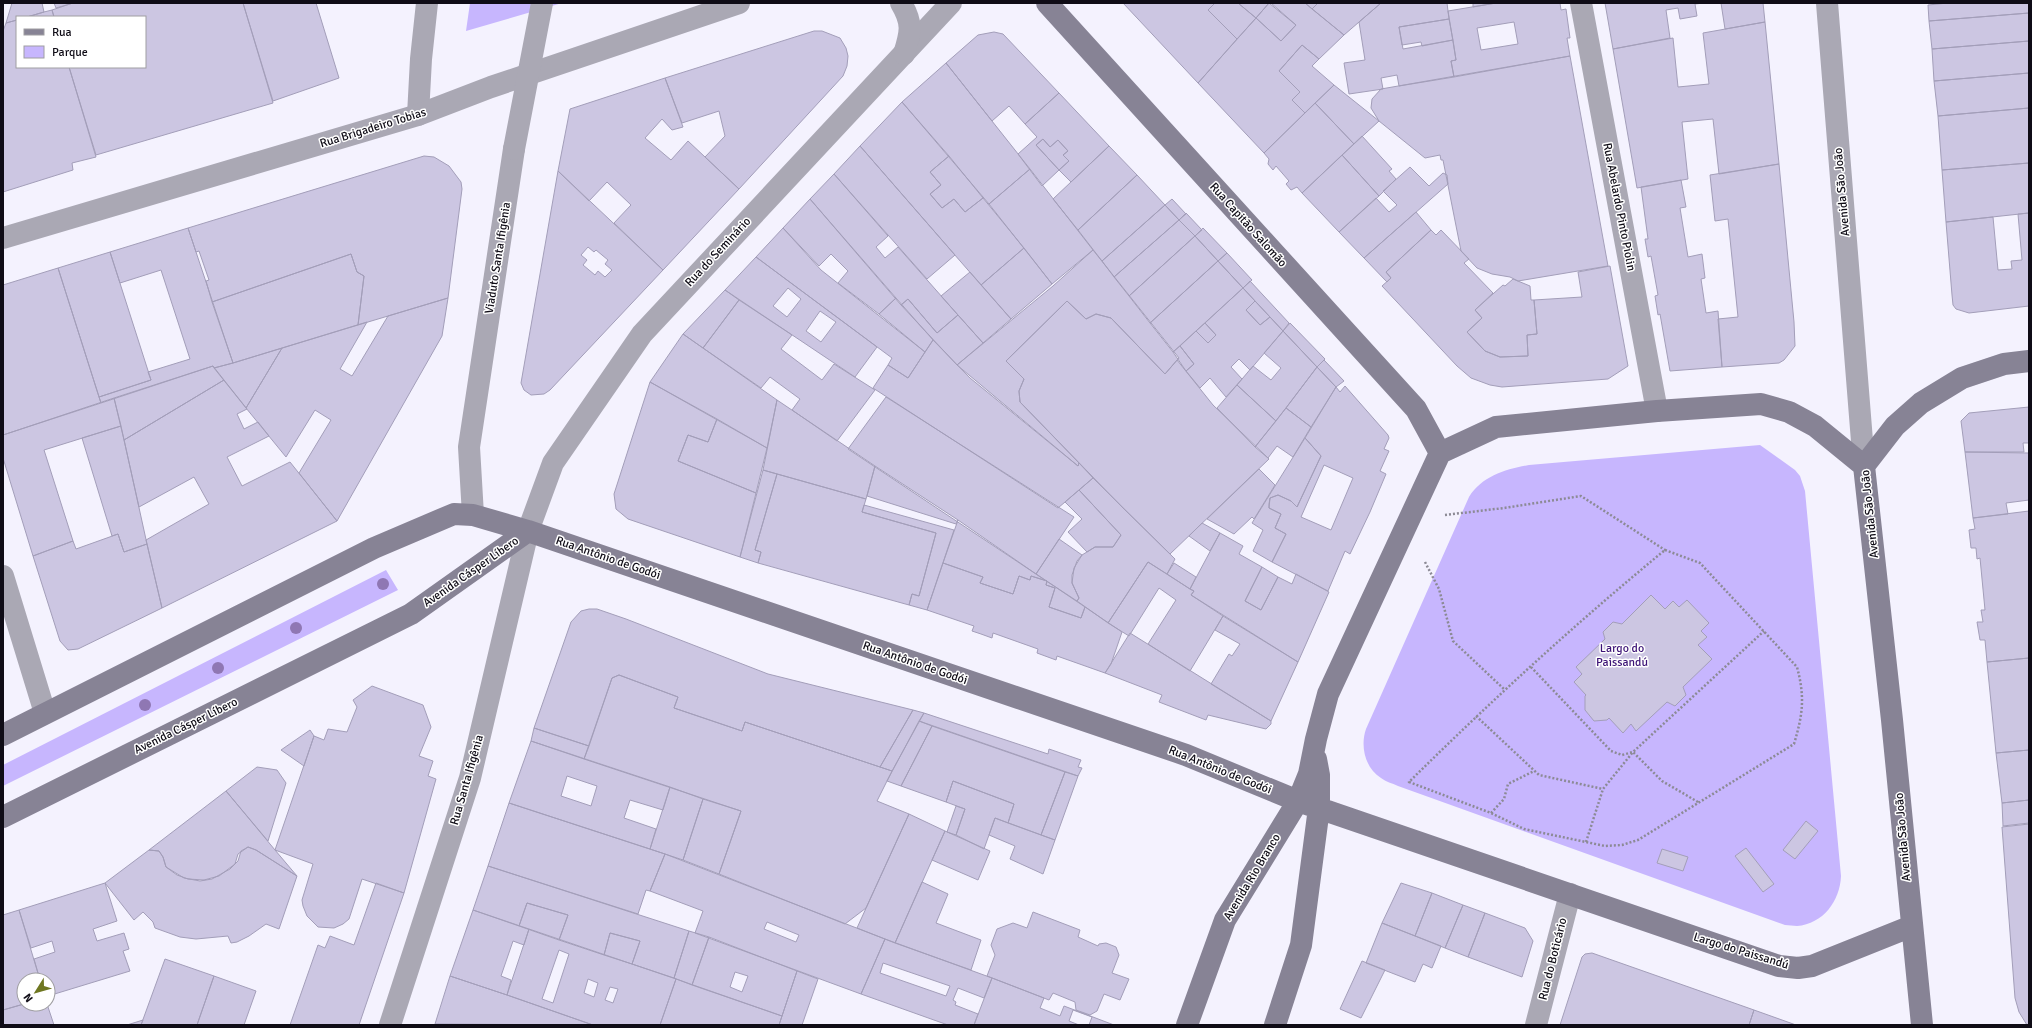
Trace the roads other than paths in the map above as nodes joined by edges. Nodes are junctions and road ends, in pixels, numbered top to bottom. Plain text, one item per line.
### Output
1 (427, 3) edge
2 (542, 3) edge
3 (739, 3) edge
4 (901, 3) edge
5 (951, 3) edge
6 (1047, 3) edge
7 (1581, 3) edge
8 (1827, 3) edge
9 (904, 54) junction
10 (418, 115) junction
11 (3, 238) edge
12 (2029, 361) edge
13 (1657, 411) junction
14 (1440, 453) junction
15 (1864, 466) junction
16 (473, 515) junction
17 (528, 531) junction
18 (3, 576) edge
19 (45, 714) junction
20 (3, 735) edge
21 (1314, 752) junction
22 (1298, 801) junction
23 (1320, 808) junction
24 (3, 817) edge
25 (1570, 894) junction
26 (1912, 926) junction
27 (390, 1025) edge
28 (1187, 1025) edge
29 (1275, 1025) edge
30 (1536, 1025) edge
31 (1922, 1025) edge

1 - 10 street
2 - 16 street, Viaduto Santa Ifigênia, bridge
3 - 10 street, Rua Brigadeiro Tobias
4 - 9 street
5 - 9 street, Rua do Seminário
6 - 14 main road, Rua Capitão Salomão
7 - 13 street, Rua Abelardo Pinto Piolin
8 - 15 street, Avenida São João
9 - 17 street, Rua do Seminário
10 - 11 street, Rua Brigadeiro Tobias
12 - 15 main road
13 - 14 main road
13 - 15 main road
14 - 21 main road
15 - 26 main road, Avenida São João
16 - 17 main road, Avenida Cásper Líbero
16 - 19 main road, Avenida Cásper Líbero
17 - 22 main road, Rua Antônio de Godói
17 - 24 main road, Avenida Cásper Líbero
17 - 27 street, Rua Santa Ifigênia
18 - 19 street
19 - 20 main road, Avenida Cásper Líbero
21 - 22 main road
21 - 23 main road
22 - 23 main road, Largo do Paissandú
22 - 28 main road, Avenida Rio Branco
23 - 25 main road, Largo do Paissandú
23 - 29 main road
25 - 26 main road, Largo do Paissandú
25 - 30 street, Rua do Boticário
26 - 31 main road, Avenida São João

